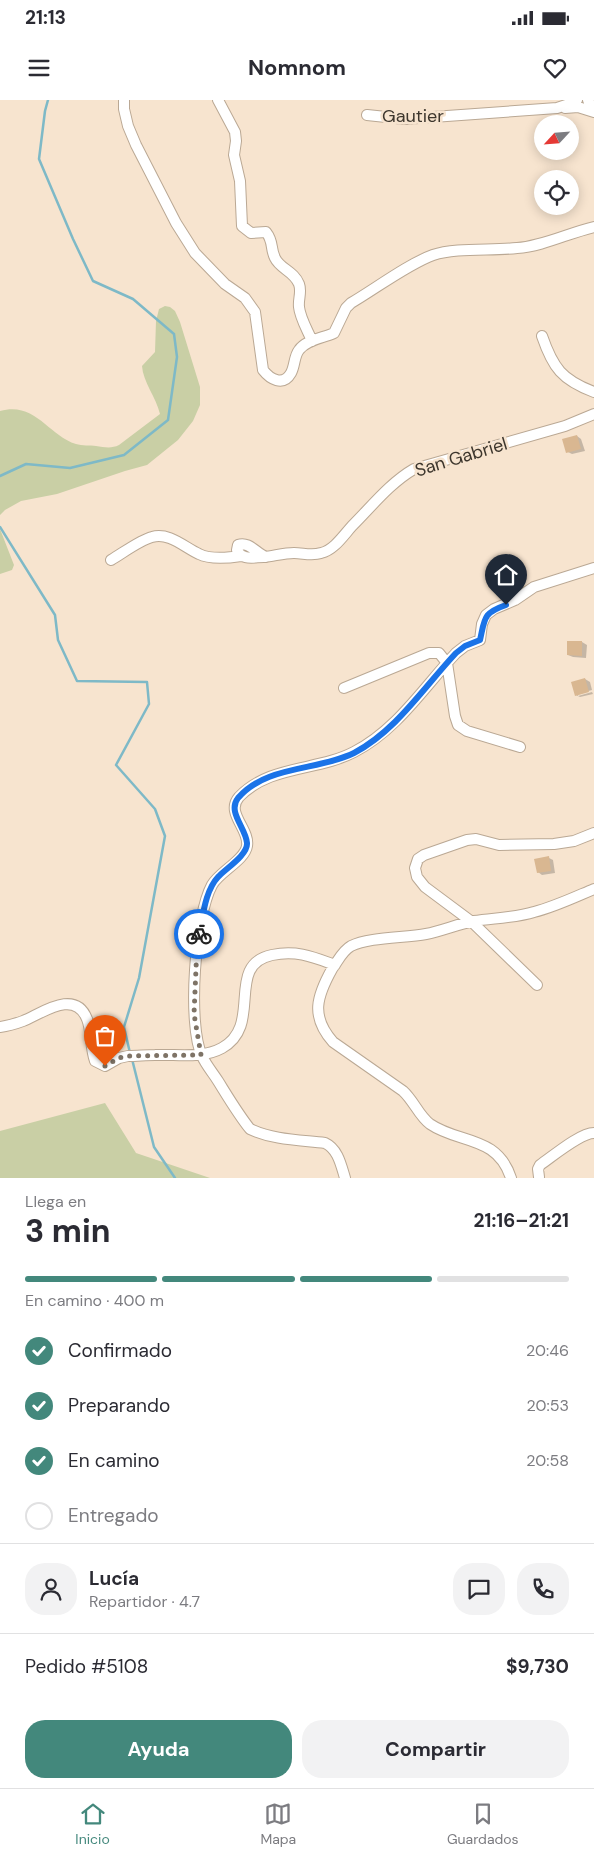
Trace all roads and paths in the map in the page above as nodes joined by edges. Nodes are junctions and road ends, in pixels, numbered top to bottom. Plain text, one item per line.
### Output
1 (124, 100) edge
2 (218, 100) edge
3 (577, 100) edge
4 (588, 100) edge
5 (556, 108) junction
6 (594, 112) edge
7 (367, 115) dead end
8 (594, 227) edge
9 (542, 336) dead end
10 (312, 340) junction
11 (594, 392) edge
12 (594, 414) edge
13 (111, 560) dead end
14 (594, 568) edge
15 (446, 663) junction
16 (344, 688) dead end
17 (520, 747) dead end
18 (594, 833) edge
19 (594, 888) edge
20 (472, 922) junction
21 (335, 965) junction
22 (537, 985) dead end
23 (0, 1027) edge
24 (201, 1055) junction
25 (594, 1133) edge
26 (539, 1177) edge
27 (345, 1178) edge
28 (511, 1178) edge

1 - 10 street
2 - 10 street
3 - 5 street, Gautier
4 - 6 street
5 - 6 street
5 - 7 street, Gautier
8 - 10 street
9 - 11 street
12 - 13 street, San Gabriel
14 - 15 street
15 - 16 street
15 - 17 street
15 - 24 street
18 - 20 street
19 - 20 street
20 - 21 street
20 - 22 street
21 - 24 street
21 - 28 street
23 - 24 street
24 - 27 street
25 - 26 street

